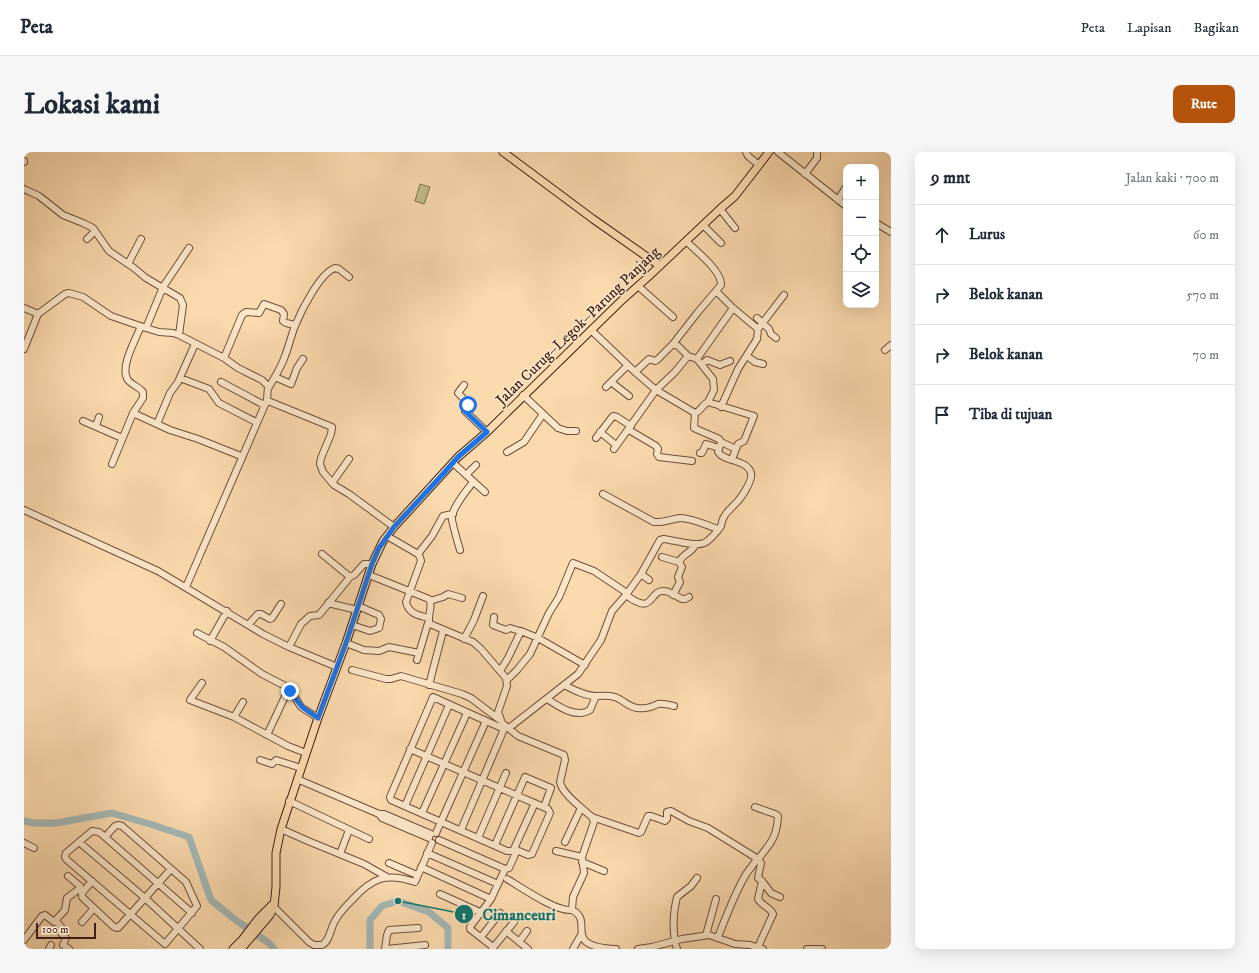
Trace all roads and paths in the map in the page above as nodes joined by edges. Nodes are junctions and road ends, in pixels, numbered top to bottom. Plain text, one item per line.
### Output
1 (503, 152) edge
2 (746, 152) edge
3 (769, 152) edge
4 (778, 152) edge
5 (817, 152) edge
6 (758, 165) junction
7 (805, 174) junction
8 (24, 189) edge
9 (843, 192) edge
10 (838, 200) junction
11 (843, 204) edge
12 (720, 209) junction
13 (891, 223) edge
14 (703, 225) junction
15 (879, 225) edge
16 (735, 228) dead end
17 (95, 231) junction
18 (888, 231) edge
19 (87, 239) dead end
20 (141, 239) dead end
21 (686, 242) junction
22 (721, 243) dead end
23 (189, 248) dead end
24 (128, 264) junction
25 (660, 266) junction
26 (349, 277) dead end
27 (638, 286) junction
28 (163, 287) junction
29 (716, 291) junction
30 (784, 295) dead end
31 (24, 308) edge
32 (733, 308) junction
33 (38, 314) junction
34 (673, 317) dead end
35 (757, 318) dead end
36 (762, 322) junction
37 (295, 325) junction
38 (143, 327) junction
39 (758, 329) junction
40 (591, 330) junction
41 (179, 334) junction
42 (776, 338) dead end
43 (195, 344) junction
44 (673, 344) junction
45 (891, 345) edge
46 (24, 349) edge
47 (886, 350) dead end
48 (688, 356) junction
49 (747, 356) junction
50 (224, 358) junction
51 (303, 359) dead end
52 (730, 361) dead end
53 (699, 362) junction
54 (763, 364) dead end
55 (628, 365) junction
56 (635, 372) junction
57 (275, 377) junction
58 (180, 378) junction
59 (221, 382) dead end
60 (611, 382) junction
61 (464, 385) dead end
62 (606, 387) dead end
63 (268, 389) junction
64 (656, 390) junction
65 (523, 394) junction
66 (629, 396) dead end
67 (266, 402) junction
68 (708, 402) junction
69 (721, 407) junction
70 (695, 412) junction
71 (133, 413) junction
72 (544, 414) junction
73 (99, 417) dead end
74 (83, 421) dead end
75 (256, 422) junction
76 (157, 424) junction
77 (96, 426) junction
78 (630, 428) junction
79 (576, 431) dead end
80 (487, 432) junction
81 (600, 432) junction
82 (122, 438) junction
83 (596, 438) dead end
84 (720, 445) junction
85 (736, 448) junction
86 (507, 452) dead end
87 (700, 453) dead end
88 (242, 456) junction
89 (350, 459) dead end
90 (732, 459) junction
91 (692, 461) dead end
92 (453, 463) junction
93 (112, 464) dead end
94 (476, 465) dead end
95 (466, 474) junction
96 (473, 482) junction
97 (332, 483) junction
98 (484, 492) dead end
99 (603, 494) dead end
100 (24, 510) edge
101 (453, 514) junction
102 (394, 527) junction
103 (718, 529) junction
104 (387, 536) junction
105 (696, 544) junction
106 (460, 550) dead end
107 (322, 554) dead end
108 (418, 554) junction
109 (662, 557) dead end
110 (679, 562) junction
111 (372, 564) junction
112 (641, 574) junction
113 (369, 575) junction
114 (350, 577) junction
115 (650, 580) dead end
116 (186, 587) junction
117 (410, 592) junction
118 (626, 594) junction
119 (673, 594) junction
120 (483, 596) dead end
121 (689, 596) dead end
122 (462, 598) dead end
123 (430, 601) junction
124 (328, 603) junction
125 (281, 604) dead end
126 (358, 608) junction
127 (227, 611) junction
128 (494, 617) dead end
129 (428, 620) junction
130 (352, 624) junction
131 (248, 625) junction
132 (443, 631) junction
133 (520, 632) junction
134 (197, 634) dead end
135 (538, 638) junction
136 (464, 639) junction
137 (210, 641) junction
138 (346, 643) junction
139 (289, 647) junction
140 (419, 653) junction
141 (417, 660) dead end
142 (585, 665) junction
143 (337, 667) junction
144 (352, 670) dead end
145 (500, 671) junction
146 (507, 680) junction
147 (202, 684) dead end
148 (429, 685) junction
149 (564, 685) junction
150 (289, 688) junction
151 (596, 696) junction
152 (546, 699) junction
153 (243, 702) dead end
154 (449, 705) junction
155 (674, 706) dead end
156 (467, 713) junction
157 (234, 716) junction
158 (318, 718) junction
159 (500, 720) junction
160 (486, 721) junction
161 (509, 728) junction
162 (267, 734) junction
163 (410, 749) junction
164 (306, 753) junction
165 (427, 756) junction
166 (260, 760) dead end
167 (445, 764) junction
168 (301, 768) junction
169 (463, 772) junction
170 (506, 773) dead end
171 (298, 779) junction
172 (482, 780) junction
173 (500, 788) junction
174 (517, 795) junction
175 (289, 801) junction
176 (535, 803) junction
177 (405, 806) junction
178 (544, 807) junction
179 (755, 807) dead end
180 (581, 808) junction
181 (422, 814) junction
182 (592, 817) junction
183 (441, 822) junction
184 (281, 828) junction
185 (349, 830) junction
186 (460, 830) junction
187 (105, 837) junction
188 (432, 837) junction
189 (478, 838) junction
190 (369, 839) dead end
191 (79, 842) junction
192 (565, 842) dead end
193 (24, 843) edge
194 (495, 845) junction
195 (34, 848) dead end
196 (516, 849) junction
197 (556, 851) dead end
198 (427, 853) junction
199 (340, 854) junction
200 (758, 858) junction
201 (582, 859) junction
202 (389, 863) dead end
203 (421, 867) junction
204 (171, 869) junction
205 (505, 869) junction
206 (604, 872) dead end
207 (417, 875) junction
208 (68, 876) dead end
209 (387, 877) junction
210 (697, 878) dead end
211 (507, 879) dead end
212 (92, 881) junction
213 (762, 881) junction
214 (158, 883) junction
215 (498, 884) junction
216 (440, 894) dead end
217 (144, 898) junction
218 (780, 898) dead end
219 (491, 899) junction
220 (716, 899) dead end
221 (274, 904) junction
222 (94, 908) junction
223 (572, 910) junction
224 (480, 912) junction
225 (192, 913) junction
226 (500, 913) dead end
227 (130, 914) junction
228 (56, 921) junction
229 (82, 922) dead end
230 (514, 922) dead end
231 (178, 928) junction
232 (418, 928) dead end
233 (506, 931) junction
234 (527, 931) dead end
235 (581, 934) junction
236 (706, 935) junction
237 (481, 937) junction
238 (718, 937) junction
239 (25, 938) edge
240 (519, 942) junction
241 (675, 942) junction
242 (243, 944) edge
243 (425, 946) dead end
244 (61, 947) edge
245 (324, 947) edge
246 (493, 948) edge
247 (760, 948) edge
248 (69, 949) edge
249 (200, 949) edge
250 (233, 949) edge
251 (386, 949) edge
252 (528, 949) edge
253 (574, 949) edge
254 (616, 949) edge
255 (638, 949) edge
256 (677, 949) edge
257 (807, 949) edge
258 (822, 949) edge

1 - 25 main road
2 - 6 street
3 - 6 main road, Jalan Curug–Legok–Parung Panjang
4 - 7 street
5 - 7 street
6 - 12 main road, Jalan Curug–Legok–Parung Panjang
7 - 10 street
8 - 17 street
9 - 10 street
10 - 11 street
12 - 14 main road, Jalan Curug–Legok–Parung Panjang
12 - 16 street
13 - 18 street
14 - 21 main road, Jalan Curug–Legok–Parung Panjang
14 - 22 street
15 - 18 street
17 - 19 street
17 - 24 street
20 - 24 street
21 - 25 main road, Jalan Curug–Legok–Parung Panjang
21 - 29 street
23 - 28 street
24 - 28 street
25 - 27 main road, Jalan Curug–Legok–Parung Panjang
26 - 37 street
27 - 34 street
27 - 40 main road, Jalan Curug–Legok–Parung Panjang
28 - 38 street
28 - 41 street
29 - 32 street
29 - 44 street
30 - 36 street
31 - 33 street
32 - 39 street
32 - 53 street
33 - 38 street
33 - 46 street
35 - 36 street
36 - 39 street
36 - 42 street
37 - 50 street
37 - 57 street
38 - 41 street
38 - 71 street
39 - 49 street
40 - 55 street
40 - 65 main road, Jalan Curug–Legok–Parung Panjang
41 - 43 street
43 - 50 street
43 - 58 street
44 - 48 street
44 - 56 street
45 - 47 street
48 - 53 street
48 - 64 street
49 - 54 street
49 - 69 street
50 - 63 street
51 - 57 street
52 - 53 street
53 - 68 street
55 - 56 street
55 - 60 street
56 - 64 street
57 - 63 street
58 - 75 street
58 - 76 street
59 - 67 street
60 - 62 street
60 - 66 street
61 - 80 street
63 - 67 street
64 - 70 street
64 - 78 street
65 - 72 street
65 - 80 main road, Jalan Curug–Legok–Parung Panjang
67 - 75 street
67 - 97 street
68 - 69 street
68 - 70 street
69 - 85 street
70 - 84 street
71 - 76 street
71 - 82 street
72 - 79 street
72 - 86 street
73 - 77 street
74 - 77 street
75 - 88 street
76 - 88 street
77 - 82 street
78 - 81 street
78 - 81 street
78 - 91 street
80 - 92 main road, Jalan Curug–Legok–Parung Panjang
81 - 83 street
82 - 93 street
84 - 85 street
84 - 87 street
84 - 90 street
85 - 90 street
88 - 116 street
89 - 97 street
90 - 103 street
92 - 95 street
92 - 102 main road, Jalan Curug–Legok–Parung Panjang
94 - 95 street
95 - 96 street
96 - 98 street
96 - 101 street
97 - 102 street
99 - 103 street
100 - 116 street
101 - 106 street
101 - 108 street
102 - 104 main road, Jalan Curug–Legok–Parung Panjang
103 - 105 street
104 - 108 street
104 - 111 main road, Jalan Curug–Legok–Parung Panjang
105 - 110 street
105 - 112 street
107 - 114 street
108 - 117 street
109 - 110 street
110 - 119 street
111 - 113 main road, Jalan Curug–Legok–Parung Panjang
111 - 114 street
112 - 115 street
112 - 118 street
113 - 117 street
113 - 126 main road, Jalan Curug–Legok–Parung Panjang
114 - 124 street
116 - 127 street
117 - 123 street
117 - 129 street
118 - 119 street
118 - 135 street
118 - 142 street
119 - 121 street
120 - 136 street
122 - 123 street
123 - 129 street
124 - 126 street
124 - 139 street
125 - 131 street
126 - 130 main road, Jalan Curug–Legok–Parung Panjang
126 - 130 street
127 - 131 street
127 - 137 street
128 - 133 street
129 - 132 street
129 - 140 street
130 - 138 main road, Jalan Curug–Legok–Parung Panjang
131 - 139 street
132 - 136 street
132 - 148 street
133 - 135 street
133 - 145 street
134 - 137 street
135 - 142 street
135 - 146 street
136 - 145 street
137 - 150 street
138 - 140 street
138 - 143 main road, Jalan Curug–Legok–Parung Panjang
139 - 143 street
140 - 141 street
142 - 149 street
143 - 158 main road, Jalan Curug–Legok–Parung Panjang
144 - 148 street
145 - 146 street
146 - 159 street
147 - 157 street
148 - 159 street
149 - 151 street
149 - 152 street
150 - 158 street
150 - 162 street
151 - 152 street
151 - 155 street
152 - 161 street
153 - 157 street
154 - 156 street
154 - 163 street
154 - 165 street
156 - 160 street
156 - 167 street
157 - 162 street
158 - 164 main road, Jalan Curug–Legok–Parung Panjang
159 - 161 street
160 - 169 street
160 - 172 street
161 - 180 street
162 - 164 street
163 - 165 street
163 - 177 street
164 - 168 main road, Jalan Curug–Legok–Parung Panjang
165 - 167 street
165 - 177 street
166 - 168 street
167 - 169 street
167 - 181 street
168 - 171 main road, Jalan Curug–Legok–Parung Panjang
169 - 172 street
169 - 183 street
170 - 173 street
171 - 175 main road, Jalan Curug–Legok–Parung Panjang
171 - 188 street
172 - 173 street
172 - 186 street
173 - 174 street
173 - 189 street
174 - 176 street
174 - 178 street
174 - 194 street
175 - 184 main road, Jalan Curug–Legok–Parung Panjang
175 - 185 street
176 - 178 street
176 - 196 street
177 - 181 street
178 - 196 street
179 - 200 street
180 - 182 street
180 - 192 street
181 - 183 street
182 - 200 street
182 - 201 street
183 - 186 street
183 - 188 street
184 - 199 street
184 - 221 main road, Jalan Curug–Legok–Parung Panjang
185 - 190 street
185 - 199 street
186 - 189 street
187 - 191 street
187 - 204 street
187 - 214 street
188 - 198 street
188 - 205 street
189 - 194 street
191 - 212 street
191 - 217 street
193 - 195 street
194 - 196 street
196 - 205 street
197 - 201 street
198 - 203 street
198 - 215 street
199 - 209 street
200 - 213 street
200 - 238 street
201 - 206 street
201 - 223 street
202 - 207 street
203 - 207 street
203 - 219 street
204 - 214 street
204 - 225 street
205 - 215 street
207 - 209 street
208 - 228 street
209 - 245 street
210 - 241 street
211 - 223 street
212 - 222 street
212 - 227 street
213 - 218 street
213 - 247 street
214 - 217 street
214 - 225 street
215 - 219 street
216 - 224 street
217 - 227 street
217 - 231 street
219 - 224 street
220 - 236 street
221 - 242 main road
221 - 245 street
222 - 227 street
222 - 229 street
223 - 235 street
224 - 237 street
225 - 231 street
226 - 237 street
227 - 231 street
228 - 239 street
228 - 244 street
230 - 233 street
231 - 249 street
232 - 251 street
233 - 240 street
233 - 246 street
234 - 240 street
235 - 253 street
235 - 254 street
236 - 238 street
236 - 241 street
237 - 246 street
238 - 247 street
240 - 252 street
241 - 255 street
241 - 256 street
242 - 250 main road
243 - 251 street
244 - 248 street
257 - 258 street

